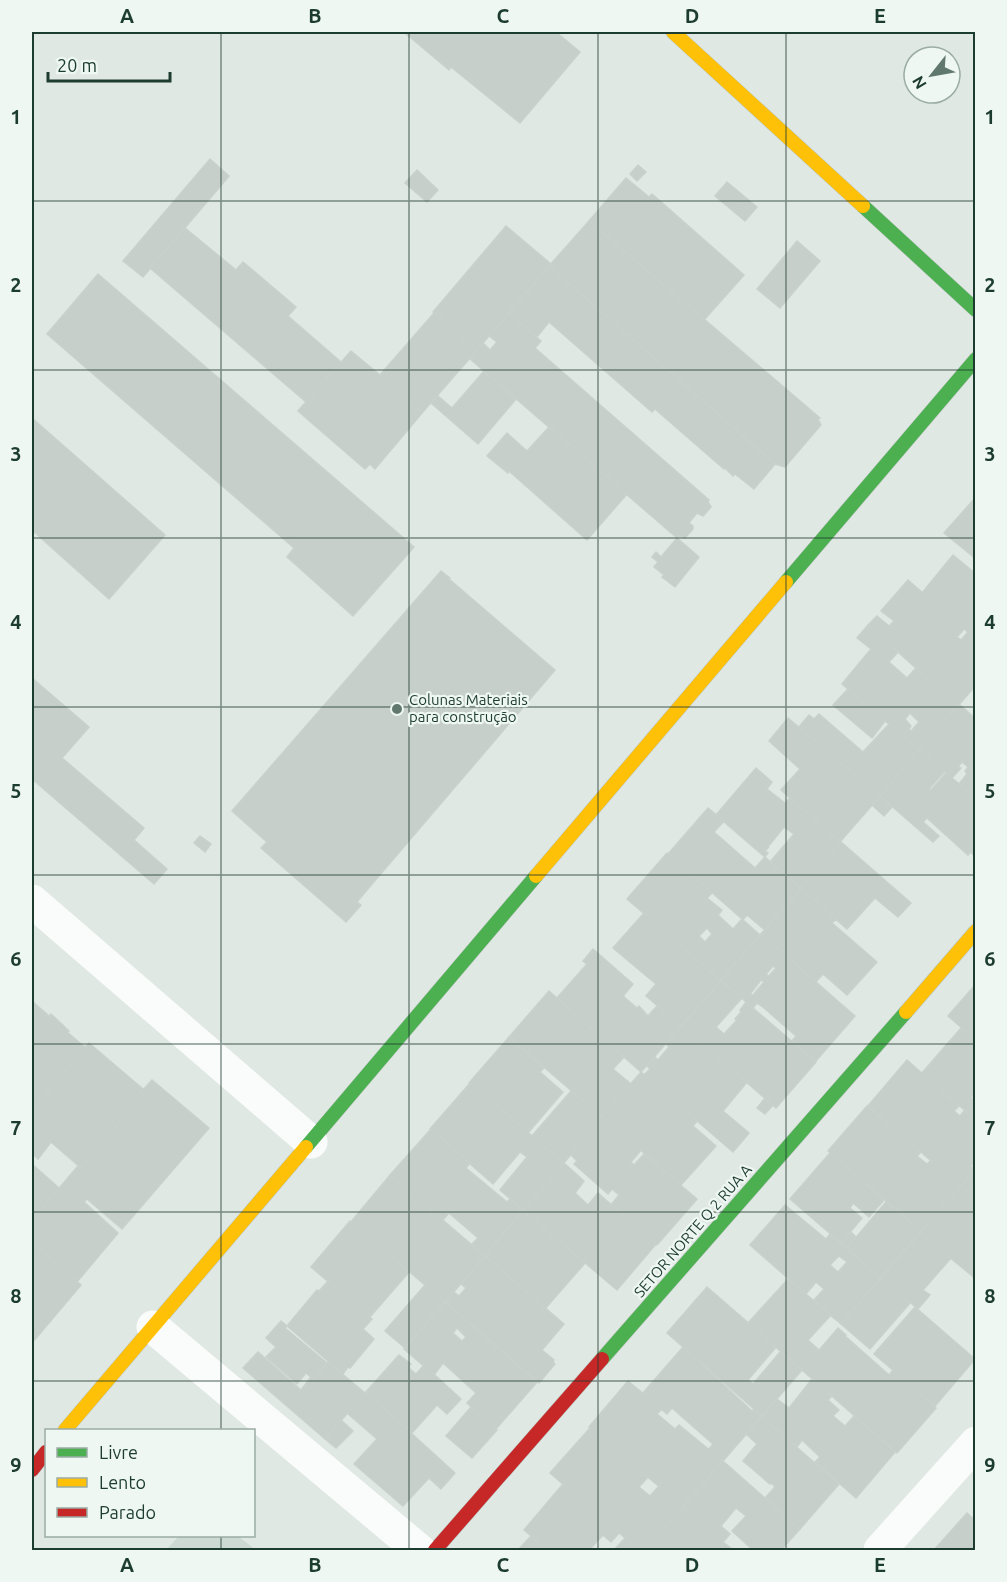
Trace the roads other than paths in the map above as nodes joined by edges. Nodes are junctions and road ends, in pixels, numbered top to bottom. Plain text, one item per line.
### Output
1 (673, 32) edge
2 (971, 296) edge
3 (975, 359) edge
4 (32, 901) edge
5 (975, 931) edge
6 (311, 1142) junction
7 (153, 1327) junction
8 (67, 1429) edge
9 (975, 1443) edge
10 (45, 1453) edge
11 (32, 1470) edge
12 (418, 1551) edge
13 (435, 1551) edge
14 (880, 1551) edge

1 - 2 street
3 - 6 street
4 - 6 street
5 - 13 street, SETOR NORTE Q 2 RUA A
6 - 7 street
7 - 8 street
7 - 12 street
9 - 14 street
10 - 11 street

